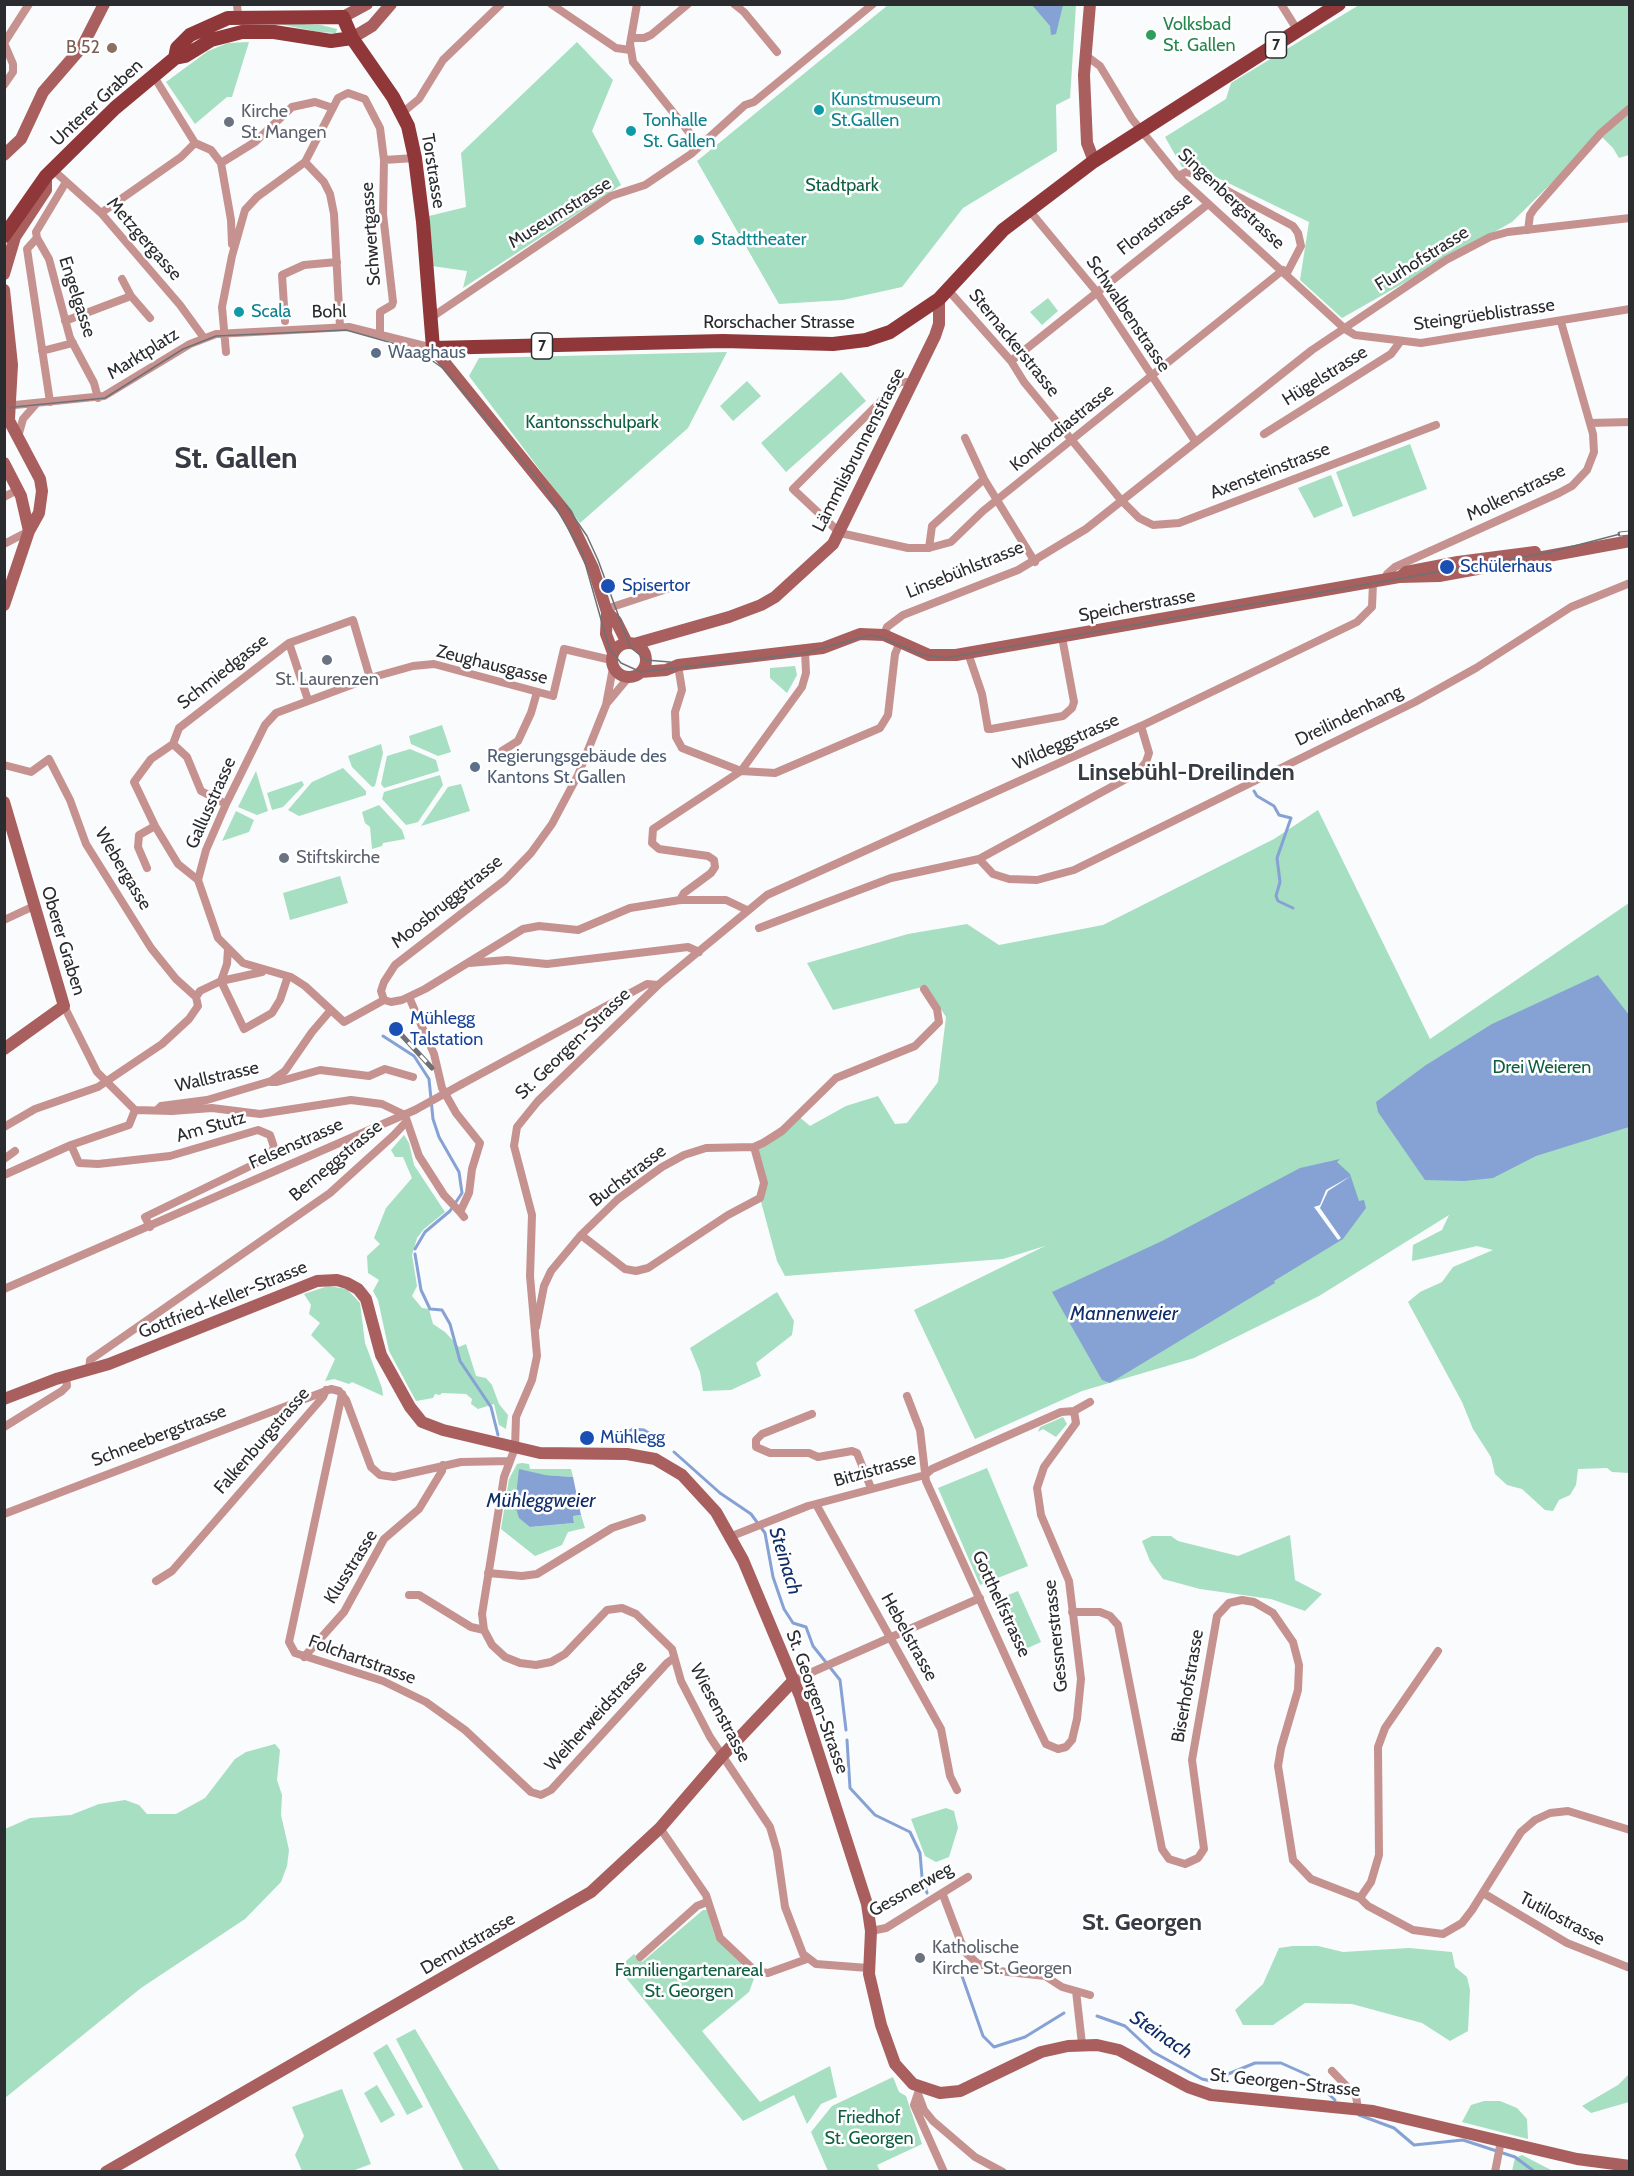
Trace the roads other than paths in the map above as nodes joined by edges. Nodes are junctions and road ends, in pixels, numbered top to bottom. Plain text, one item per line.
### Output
1 (29, 4) edge
2 (104, 4) edge
3 (367, 4) edge
4 (391, 4) edge
5 (501, 4) edge
6 (551, 4) edge
7 (637, 4) edge
8 (688, 4) edge
9 (734, 4) edge
10 (873, 4) edge
11 (1090, 4) edge
12 (1281, 4) edge
13 (1339, 4) edge
14 (238, 10) edge
15 (343, 17) junction
16 (1298, 31) junction
17 (352, 38) junction
18 (631, 38) junction
19 (4, 43) edge
20 (630, 50) junction
21 (777, 52) dead end
22 (1085, 55) junction
23 (175, 58) junction
24 (153, 75) junction
25 (4, 85) edge
26 (333, 108) junction
27 (1629, 108) edge
28 (402, 113) junction
29 (1140, 130) junction
30 (195, 144) junction
31 (700, 146) junction
32 (4, 155) edge
33 (416, 158) junction
34 (384, 160) junction
35 (1094, 161) junction
36 (305, 162) junction
37 (221, 163) junction
38 (49, 172) junction
39 (1178, 176) junction
40 (66, 182) junction
41 (1208, 204) junction
42 (1029, 210) junction
43 (101, 213) junction
44 (1629, 218) edge
45 (1528, 230) junction
46 (37, 238) junction
47 (8, 241) edge
48 (27, 249) junction
49 (232, 256) junction
50 (337, 262) junction
51 (1285, 272) junction
52 (4, 274) edge
53 (122, 279) dead end
54 (4, 290) edge
55 (1096, 291) junction
56 (944, 295) junction
57 (131, 296) junction
58 (1629, 309) edge
59 (432, 317) junction
60 (150, 318) dead end
61 (65, 321) junction
62 (285, 321) dead end
63 (1561, 322) junction
64 (340, 327) junction
65 (1346, 329) junction
66 (223, 333) junction
67 (380, 334) junction
68 (204, 338) junction
69 (1400, 342) junction
70 (72, 343) junction
71 (433, 348) junction
72 (42, 351) junction
73 (226, 352) dead end
74 (1011, 361) junction
75 (1151, 378) junction
76 (912, 382) junction
77 (98, 398) junction
78 (50, 402) junction
79 (37, 404) junction
80 (7, 411) edge
81 (1629, 422) edge
82 (1590, 423) junction
83 (1436, 425) dead end
84 (1264, 434) dead end
85 (18, 437) junction
86 (965, 438) dead end
87 (1073, 441) junction
88 (1195, 441) junction
89 (4, 463) edge
90 (984, 479) junction
91 (42, 491) junction
92 (20, 493) junction
93 (4, 497) edge
94 (999, 499) junction
95 (1121, 500) junction
96 (29, 531) junction
97 (840, 533) junction
98 (1629, 541) edge
99 (4, 544) edge
100 (929, 548) junction
101 (1035, 562) junction
102 (1393, 579) junction
103 (1373, 583) junction
104 (1629, 583) edge
105 (676, 586) dead end
106 (4, 605) edge
107 (606, 611) junction
108 (674, 633) junction
109 (884, 635) junction
110 (1062, 637) junction
111 (900, 642) junction
112 (289, 643) junction
113 (631, 643) junction
114 (805, 651) junction
115 (968, 653) junction
116 (612, 660) junction
117 (644, 663) junction
118 (678, 665) junction
119 (370, 678) junction
120 (628, 678) junction
121 (537, 692) junction
122 (308, 700) junction
123 (606, 705) junction
124 (1141, 726) junction
125 (173, 744) junction
126 (502, 751) dead end
127 (4, 765) edge
128 (741, 771) junction
129 (4, 802) edge
130 (226, 804) junction
131 (155, 826) junction
132 (980, 859) junction
133 (147, 868) dead end
134 (198, 880) junction
135 (680, 900) junction
136 (34, 906) junction
137 (747, 910) junction
138 (4, 920) edge
139 (759, 928) dead end
140 (228, 949) junction
141 (699, 952) junction
142 (469, 963) junction
143 (268, 971) junction
144 (288, 976) junction
145 (221, 981) junction
146 (658, 985) junction
147 (924, 989) dead end
148 (196, 997) junction
149 (409, 997) junction
150 (384, 1000) junction
151 (64, 1006) junction
152 (330, 1011) junction
153 (4, 1049) edge
154 (413, 1077) dead end
155 (107, 1082) junction
156 (271, 1082) junction
157 (158, 1109) junction
158 (135, 1110) junction
159 (406, 1118) junction
160 (4, 1126) edge
161 (71, 1145) junction
162 (754, 1147) junction
163 (15, 1151) dead end
164 (4, 1159) edge
165 (4, 1174) edge
166 (150, 1227) junction
167 (581, 1235) junction
168 (4, 1289) edge
169 (536, 1327) junction
170 (89, 1371) junction
171 (66, 1376) junction
172 (326, 1390) junction
173 (342, 1394) junction
174 (907, 1396) dead end
175 (4, 1399) edge
176 (1090, 1402) dead end
177 (1074, 1411) junction
178 (813, 1414) dead end
179 (4, 1427) edge
180 (512, 1455) junction
181 (443, 1465) junction
182 (925, 1475) junction
183 (871, 1488) junction
184 (817, 1506) junction
185 (4, 1514) edge
186 (642, 1518) dead end
187 (732, 1536) junction
188 (488, 1573) junction
189 (156, 1581) dead end
190 (410, 1595) dead end
191 (980, 1598) junction
192 (1072, 1612) junction
193 (484, 1630) junction
194 (889, 1637) junction
195 (1438, 1651) dead end
196 (304, 1658) junction
197 (674, 1658) junction
198 (794, 1680) junction
199 (1048, 1746) joint
200 (722, 1756) junction
201 (957, 1790) dead end
202 (541, 1794) joint
203 (660, 1828) junction
204 (1629, 1830) edge
205 (968, 1877) dead end
206 (1483, 1893) junction
207 (943, 1895) junction
208 (1360, 1898) junction
209 (707, 1902) junction
210 (871, 1931) junction
211 (640, 1956) dead end
212 (807, 1959) junction
213 (868, 1968) junction
214 (1629, 1968) edge
215 (1076, 1991) junction
216 (1090, 1995) dead end
217 (1082, 2044) junction
218 (1332, 2071) dead end
219 (919, 2091) junction
220 (1357, 2109) junction
221 (1500, 2145) junction
222 (1629, 2166) edge
223 (106, 2172) edge
224 (944, 2172) edge
225 (1003, 2172) edge
226 (1495, 2172) edge

1 - 19 street
2 - 32 street
3 - 15 street
4 - 17 street
5 - 28 street
6 - 20 street
7 - 18 street
8 - 18 street
9 - 21 street
10 - 31 street, Museumstrasse
11 - 22 street
12 - 16 street
13 - 16 main road, Rorschacher Strasse / 7
14 - 15 main road, Unterer Graben
14 - 23 main road, Unterer Graben
15 - 17 main road, Torstrasse
16 - 29 main road, Rorschacher Strasse / 7
17 - 23 main road, Unterer Graben
17 - 28 main road, Torstrasse
18 - 20 street
19 - 25 street
20 - 31 street
22 - 29 street, Singenbergstrasse
22 - 35 street
23 - 24 main road, Unterer Graben
24 - 30 street
24 - 38 main road, Unterer Graben
26 - 34 street, Schwertgasse
26 - 36 street
26 - 37 street
27 - 45 street
28 - 33 main road, Torstrasse
29 - 35 main road, Rorschacher Strasse / 7
29 - 39 street, Singenbergstrasse
30 - 37 street
30 - 43 street
31 - 59 street, Museumstrasse
33 - 34 street, Schwertgasse
33 - 59 main road, Torstrasse
34 - 67 street, Schwertgasse
35 - 42 main road, Rorschacher Strasse / 7
36 - 49 street
36 - 50 street
37 - 49 street
38 - 40 street, Metzgergasse
38 - 47 main road, Unterer Graben
39 - 41 street, Singenbergstrasse
39 - 51 street
40 - 43 street, Metzgergasse
40 - 46 street
41 - 51 street, Singenbergstrasse
41 - 55 street, Florastrasse
42 - 55 street, Schwalbenstrasse
42 - 56 main road, Rorschacher Strasse / 7
43 - 68 street, Metzgergasse
44 - 45 street, Flurhofstrasse
45 - 65 street, Flurhofstrasse
46 - 48 street
46 - 61 street, Engelgasse
47 - 48 street
47 - 52 street, Unterer Graben
48 - 72 street
49 - 66 street
50 - 62 street
50 - 64 street
51 - 65 street, Singenbergstrasse
51 - 75 street, Konkordiastrasse
53 - 57 street
54 - 80 street
55 - 74 street, Florastrasse
55 - 75 street, Schwalbenstrasse
56 - 71 main road, Rorschacher Strasse / 7
56 - 74 street, Sternackerstrasse
56 - 76 street, Lämmlisbrunnenstrasse
57 - 60 street
57 - 61 street
58 - 63 street, Steingrüeblistrasse
59 - 71 main road, Torstrasse
61 - 70 street, Engelgasse
63 - 69 street, Steingrüeblistrasse
63 - 82 street, Molkenstrasse
64 - 66 street, Bohl
64 - 67 street, Bohl
65 - 69 street, Steingrüeblistrasse
65 - 88 street, Linsebühlstrasse
66 - 68 street, Marktplatz
66 - 73 street
67 - 71 street, Bohl
68 - 77 street, Marktplatz
69 - 84 street, Hügelstrasse
70 - 72 street
70 - 77 street, Engelgasse
71 - 107 street
72 - 78 street
74 - 87 street, Sternackerstrasse
75 - 87 street, Konkordiastrasse
75 - 88 street, Schwalbenstrasse
76 - 97 street, Lämmlisbrunnenstrasse
76 - 97 street
77 - 78 street, Marktplatz
78 - 79 street, Marktplatz
79 - 80 street, Marktplatz
79 - 85 street
80 - 85 street
81 - 82 street
82 - 102 street, Molkenstrasse
83 - 95 street, Axensteinstrasse
85 - 91 street
86 - 90 street
87 - 94 street, Konkordiastrasse
87 - 95 street, Sternackerstrasse
88 - 95 street, Linsebühlstrasse
89 - 92 street
90 - 94 street
90 - 100 street
91 - 92 street
91 - 96 street
92 - 93 street
92 - 96 street
94 - 100 street, Konkordiastrasse
94 - 101 street
95 - 101 street, Linsebühlstrasse
96 - 99 street
96 - 106 street
97 - 100 street, Konkordiastrasse
97 - 108 street, Lämmlisbrunnenstrasse
98 - 102 street, Speicherstrasse
101 - 109 street, Linsebühlstrasse
102 - 103 street, Speicherstrasse
103 - 110 street, Speicherstrasse
103 - 124 street, Wildeggstrasse
104 - 132 street, Dreilindenhang
105 - 107 street
107 - 113 street
107 - 116 street
108 - 113 street, Lämmlisbrunnenstrasse
108 - 117 street, Lämmlisbrunnenstrasse
109 - 111 street, Speicherstrasse
109 - 114 street
110 - 115 street, Speicherstrasse
110 - 115 street
111 - 115 street, Speicherstrasse
111 - 128 street
112 - 119 street, Schmiedgasse
112 - 122 street
112 - 125 street, Schmiedgasse
113 - 116 street
113 - 117 street
114 - 118 street
114 - 128 street
116 - 120 street
116 - 121 street, Zeughausgasse
116 - 123 street, Moosbruggstrasse
117 - 118 street
117 - 120 street
118 - 128 street
119 - 121 street, Zeughausgasse
119 - 122 street, Zeughausgasse
120 - 123 street, Moosbruggstrasse
121 - 126 street
122 - 130 street, Gallusstrasse
123 - 150 street, Moosbruggstrasse
124 - 132 street
124 - 137 street, Wildeggstrasse
125 - 130 street
125 - 131 street, Schmiedgasse
127 - 148 street, Webergasse
128 - 135 street
129 - 136 street, Oberer Graben
130 - 134 street, Gallusstrasse
131 - 133 street
131 - 134 street
132 - 139 street
134 - 140 street
135 - 137 street
135 - 142 street
136 - 138 street
136 - 151 street, Oberer Graben
137 - 141 street, St. Georgen-Strasse
140 - 143 street
140 - 145 street
141 - 142 street
141 - 146 street, St. Georgen-Strasse
142 - 149 street
143 - 144 street
143 - 145 street
144 - 145 street
144 - 152 street
145 - 148 street
146 - 159 street, Felsenstrasse, bridge
146 - 169 street, St. Georgen-Strasse
147 - 162 street, Buchstrasse
148 - 155 street
149 - 150 street
149 - 159 street
150 - 152 street
151 - 153 street
151 - 155 street, Oberer Graben
152 - 156 street, Wallstrasse
154 - 156 street
155 - 158 street
155 - 160 street
156 - 157 street, Wallstrasse
157 - 158 street, Berneggstrasse
157 - 159 street, Berneggstrasse
158 - 161 street
159 - 166 street, Felsenstrasse
159 - 170 street, Berneggstrasse
161 - 165 street
161 - 166 street, Am Stutz
162 - 167 street, Buchstrasse
162 - 167 street
163 - 164 street
166 - 168 street, Felsenstrasse
167 - 169 street, Buchstrasse
169 - 180 street, St. Georgen-Strasse
170 - 171 street, Gottfried-Keller-Strasse
170 - 180 street, Gottfried-Keller-Strasse
171 - 175 street, Gottfried-Keller-Strasse
171 - 179 street
172 - 173 street, Falkenburgstrasse
172 - 185 street, Schneebergstrasse
172 - 189 street, Falkenburgstrasse
173 - 181 street
173 - 196 street, Folchartstrasse
174 - 182 street, Gotthelfstrasse
176 - 177 street, Bitzistrasse
177 - 182 street, Bitzistrasse
177 - 192 street, Gessnerstrasse
178 - 183 street
180 - 181 street
180 - 187 street, St. Georgen-Strasse
180 - 188 street
181 - 196 street, Klusstrasse
182 - 183 street, Bitzistrasse
182 - 191 street, Gotthelfstrasse
183 - 184 street, Bitzistrasse
184 - 187 street, Bitzistrasse
184 - 194 street, Hebelstrasse
186 - 188 street
187 - 198 street, St. Georgen-Strasse
188 - 193 street
190 - 193 street
191 - 194 street
191 - 199 street, Gotthelfstrasse
192 - 199 street, Gessnerstrasse
192 - 208 street, Biserhofstrasse
193 - 197 street, Wiesenstrasse
194 - 198 street
194 - 201 street, Hebelstrasse
195 - 208 street
196 - 202 street, Folchartstrasse
197 - 200 street, Wiesenstrasse
197 - 202 street, Weiherweidstrasse
198 - 200 street, Demutstrasse
198 - 210 street, St. Georgen-Strasse
200 - 203 street, Demutstrasse
200 - 212 street, Wiesenstrasse
203 - 209 street
203 - 223 street, Demutstrasse
204 - 206 street
205 - 207 street, Gessnerweg
206 - 208 street
206 - 214 street, Tutilostrasse
207 - 210 street, Gessnerweg
207 - 215 street
209 - 211 street
209 - 212 street
210 - 213 street, St. Georgen-Strasse
212 - 213 street
213 - 219 street, St. Georgen-Strasse
215 - 216 street
215 - 217 street
217 - 219 street, St. Georgen-Strasse
217 - 220 street, St. Georgen-Strasse
218 - 220 street
219 - 224 street
219 - 225 street
220 - 221 street, St. Georgen-Strasse
221 - 222 street, St. Georgen-Strasse
221 - 226 street

